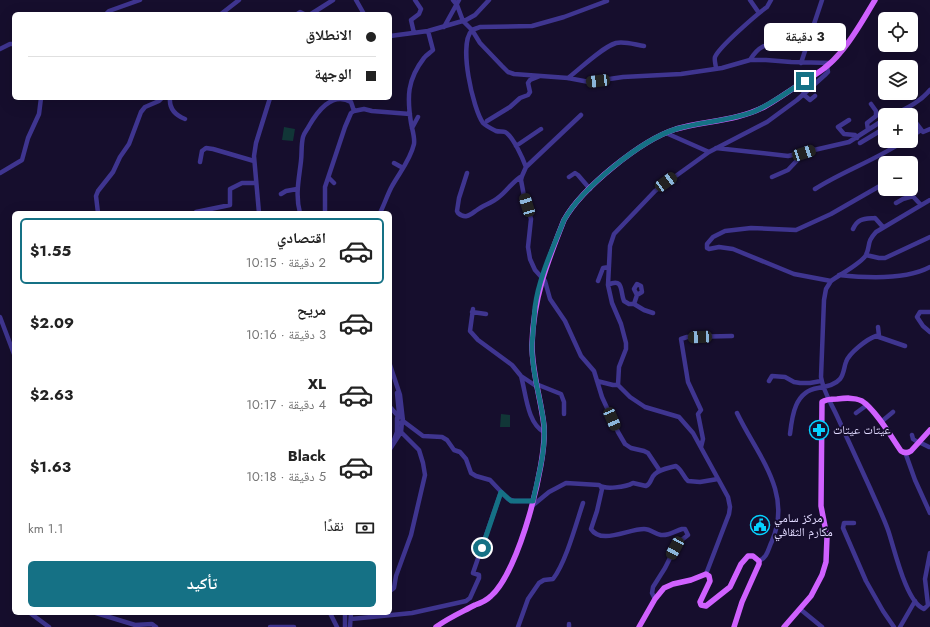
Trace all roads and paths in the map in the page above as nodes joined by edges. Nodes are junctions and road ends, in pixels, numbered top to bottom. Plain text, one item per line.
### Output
1 (140, 0) edge
2 (239, 0) edge
3 (333, 0) edge
4 (356, 0) edge
5 (415, 0) edge
6 (453, 0) edge
7 (459, 0) edge
8 (489, 0) edge
9 (750, 0) edge
10 (771, 0) edge
11 (822, 0) edge
12 (875, 0) edge
13 (607, 1) dead end
14 (457, 5) junction
15 (121, 6) junction
16 (110, 12) edge
17 (114, 12) edge
18 (224, 12) edge
19 (314, 12) edge
20 (363, 12) edge
21 (759, 13) junction
22 (463, 21) junction
23 (444, 27) junction
24 (472, 30) junction
25 (428, 31) junction
26 (414, 33) junction
27 (392, 36) edge
28 (781, 43) dead end
29 (12, 44) edge
30 (644, 46) dead end
31 (0, 49) edge
32 (750, 60) junction
33 (801, 62) junction
34 (829, 65) junction
35 (716, 69) junction
36 (540, 76) junction
37 (568, 78) junction
38 (930, 90) edge
39 (803, 94) junction
40 (815, 96) dead end
41 (41, 100) edge
42 (160, 100) edge
43 (170, 100) edge
44 (269, 100) edge
45 (335, 100) edge
46 (346, 100) edge
47 (871, 104) dead end
48 (906, 108) edge
49 (354, 111) junction
50 (410, 114) junction
51 (582, 115) dead end
52 (418, 117) dead end
53 (185, 119) dead end
54 (849, 120) dead end
55 (487, 121) dead end
56 (878, 124) edge
57 (918, 126) edge
58 (412, 128) junction
59 (541, 129) dead end
60 (930, 129) edge
61 (868, 130) junction
62 (921, 130) junction
63 (878, 132) edge
64 (918, 132) edge
65 (666, 133) junction
66 (857, 138) junction
67 (860, 143) dead end
68 (516, 146) junction
69 (716, 148) junction
70 (894, 148) edge
71 (709, 152) junction
72 (804, 153) junction
73 (254, 161) junction
74 (200, 162) dead end
75 (394, 164) dead end
76 (526, 166) junction
77 (403, 168) junction
78 (0, 173) edge
79 (467, 173) dead end
80 (522, 176) junction
81 (772, 177) dead end
82 (328, 178) junction
83 (569, 178) dead end
84 (256, 183) junction
85 (334, 183) dead end
86 (878, 187) edge
87 (297, 189) junction
88 (590, 189) junction
89 (815, 189) dead end
90 (281, 194) dead end
91 (913, 196) joint
92 (930, 200) edge
93 (896, 203) dead end
94 (921, 206) junction
95 (98, 211) edge
96 (201, 211) edge
97 (259, 211) edge
98 (299, 211) edge
99 (324, 211) edge
100 (381, 211) edge
101 (883, 227) junction
102 (854, 229) dead end
103 (930, 237) edge
104 (866, 255) junction
105 (609, 267) junction
106 (930, 267) edge
107 (839, 275) junction
108 (542, 278) junction
109 (831, 281) junction
110 (598, 282) dead end
111 (608, 285) junction
112 (637, 295) dead end
113 (634, 304) junction
114 (930, 312) edge
115 (653, 313) dead end
116 (486, 314) dead end
117 (0, 317) edge
118 (878, 327) dead end
119 (930, 332) edge
120 (732, 336) dead end
121 (879, 336) junction
122 (905, 346) dead end
123 (12, 349) edge
124 (392, 372) edge
125 (521, 376) junction
126 (597, 381) junction
127 (769, 381) dead end
128 (821, 381) junction
129 (536, 385) junction
130 (618, 385) junction
131 (823, 387) junction
132 (830, 400) junction
133 (867, 405) junction
134 (392, 409) edge
135 (893, 412) dead end
136 (392, 413) edge
137 (738, 413) dead end
138 (856, 413) dead end
139 (564, 414) dead end
140 (400, 419) junction
141 (881, 422) junction
142 (811, 427) dead end
143 (822, 428) junction
144 (930, 430) edge
145 (401, 432) junction
146 (544, 432) junction
147 (790, 434) dead end
148 (912, 435) dead end
149 (392, 443) edge
150 (919, 443) junction
151 (392, 447) edge
152 (930, 447) edge
153 (702, 448) junction
154 (905, 452) junction
155 (660, 470) junction
156 (718, 479) junction
157 (601, 487) junction
158 (501, 492) junction
159 (583, 503) dead end
160 (532, 504) junction
161 (930, 513) edge
162 (854, 523) dead end
163 (930, 553) edge
164 (759, 561) junction
165 (706, 574) junction
166 (392, 590) edge
167 (655, 599) junction
168 (915, 601) junction
169 (800, 609) junction
170 (392, 614) edge
171 (33, 615) edge
172 (102, 615) edge
173 (331, 615) edge
174 (345, 615) edge
175 (371, 615) edge
176 (351, 616) edge
177 (49, 627) edge
178 (156, 627) edge
179 (270, 627) edge
180 (294, 627) edge
181 (337, 627) edge
182 (345, 627) edge
183 (350, 627) edge
184 (436, 627) edge
185 (518, 627) edge
186 (639, 627) edge
187 (734, 627) edge
188 (784, 627) edge
189 (822, 627) edge
190 (894, 627) edge
191 (900, 627) edge

1 - 15 street
2 - 18 street
3 - 19 street
4 - 20 street
5 - 26 street
6 - 14 street
7 - 14 street
8 - 22 street
9 - 21 street
10 - 21 street
11 - 33 street
12 - 34 main road
13 - 24 street
14 - 22 street
14 - 23 street
15 - 16 street
15 - 17 street
21 - 35 street
22 - 23 street
22 - 24 street
23 - 25 street
24 - 36 street
24 - 68 street
25 - 26 street
25 - 50 street
26 - 27 street
28 - 32 street
29 - 31 street
30 - 37 street
32 - 33 street
32 - 35 street
33 - 34 street
34 - 39 street
34 - 65 main road
35 - 37 street
36 - 37 street
36 - 55 street
38 - 48 street
39 - 40 street
39 - 69 street
41 - 78 street
42 - 95 street
43 - 53 street
44 - 73 street
45 - 87 street
46 - 49 street
47 - 61 street
49 - 50 street
49 - 82 street
50 - 58 street
51 - 76 street
52 - 58 street
54 - 66 street
56 - 61 street
57 - 62 street
58 - 77 street
59 - 68 street
60 - 62 street
61 - 66 street
62 - 64 street
63 - 67 street
65 - 71 street
65 - 88 main road
66 - 72 street
68 - 76 street
69 - 71 street
69 - 72 street
70 - 89 street
71 - 105 street
72 - 81 street
73 - 74 street
73 - 84 street
75 - 77 street
76 - 80 street
77 - 100 street
79 - 80 street
80 - 108 street
82 - 85 street
82 - 99 street
83 - 88 street
84 - 96 street
84 - 97 street
86 - 109 street
87 - 90 street
87 - 98 street
88 - 108 main road
91 - 93 street
91 - 94 street
92 - 94 street
94 - 101 street
101 - 102 street
101 - 104 street
103 - 104 street
104 - 107 street
105 - 110 street
105 - 111 street
106 - 107 street
107 - 109 street
108 - 126 street
108 - 129 main road
109 - 128 street
111 - 113 street
111 - 130 street
112 - 113 street
113 - 115 street
114 - 119 street
116 - 125 street
117 - 123 street
118 - 121 street
120 - 153 street
121 - 122 street
121 - 131 street
124 - 140 street
125 - 129 street
125 - 146 street
126 - 130 street
126 - 155 street
127 - 128 street
128 - 131 street
129 - 139 street
129 - 146 main road
130 - 153 street
131 - 132 street
131 - 147 street
132 - 133 main road
132 - 143 main road
132 - 168 street
133 - 138 street
133 - 141 main road
134 - 140 street
135 - 141 street
136 - 140 street
137 - 164 street
140 - 145 street
140 - 149 street
140 - 158 street
141 - 154 main road
142 - 143 street
143 - 169 main road
144 - 150 main road
145 - 151 street
145 - 166 street
146 - 160 main road
148 - 150 street
150 - 152 street
150 - 154 main road
153 - 156 street
154 - 161 street
155 - 156 street
155 - 157 street
156 - 165 street
157 - 160 street
157 - 167 street
158 - 160 street
158 - 170 street
159 - 185 street
160 - 184 main road
162 - 190 street
163 - 168 street
164 - 165 main road
164 - 187 main road
165 - 167 main road
167 - 186 main road
168 - 191 street
169 - 188 main road
169 - 189 street
171 - 177 street
172 - 178 street
173 - 181 street
174 - 182 street
175 - 176 street
176 - 183 street
179 - 180 street

